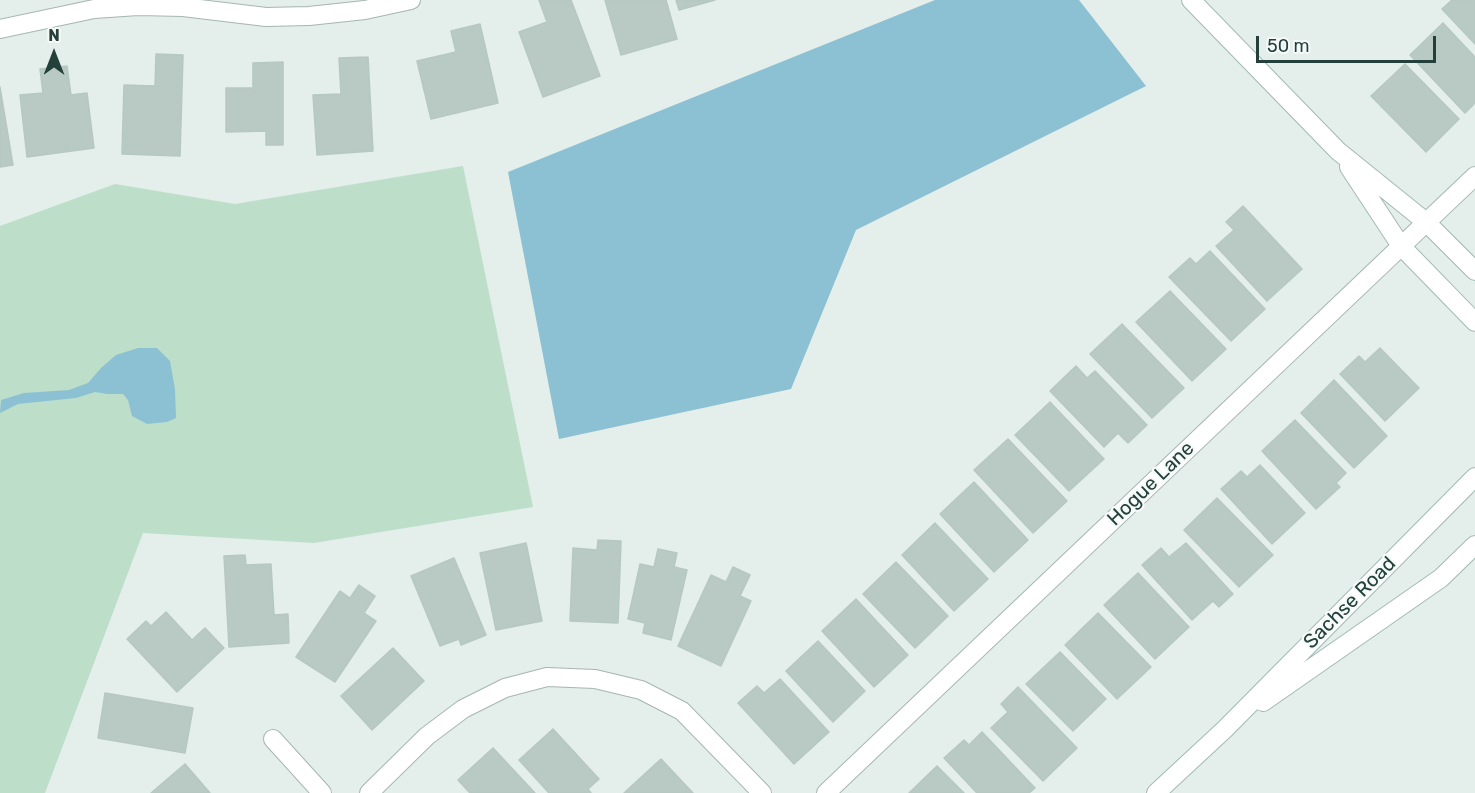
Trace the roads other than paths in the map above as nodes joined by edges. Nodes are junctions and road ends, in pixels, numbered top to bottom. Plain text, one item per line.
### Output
1 (411, 0) edge
2 (1191, 0) edge
3 (183, 3) edge
4 (0, 29) edge
5 (1338, 151) junction
6 (1475, 176) edge
7 (1426, 222) junction
8 (1401, 246) junction
9 (1475, 270) edge
10 (1475, 322) edge
11 (1475, 477) edge
12 (1475, 545) edge
13 (1225, 729) junction
14 (273, 739) dead end
15 (322, 793) edge
16 (369, 793) edge
17 (762, 793) edge
18 (826, 793) edge
19 (1156, 793) edge

1 - 3 street
2 - 5 street
3 - 4 street
5 - 7 street
5 - 8 street
6 - 7 street, Hogue Lane
7 - 8 street, Hogue Lane
7 - 9 street
8 - 10 street
8 - 18 street, Hogue Lane
11 - 13 street, Sachse Road
12 - 13 street, Sachse Road
13 - 19 street, Sachse Road
14 - 15 street
16 - 17 street

